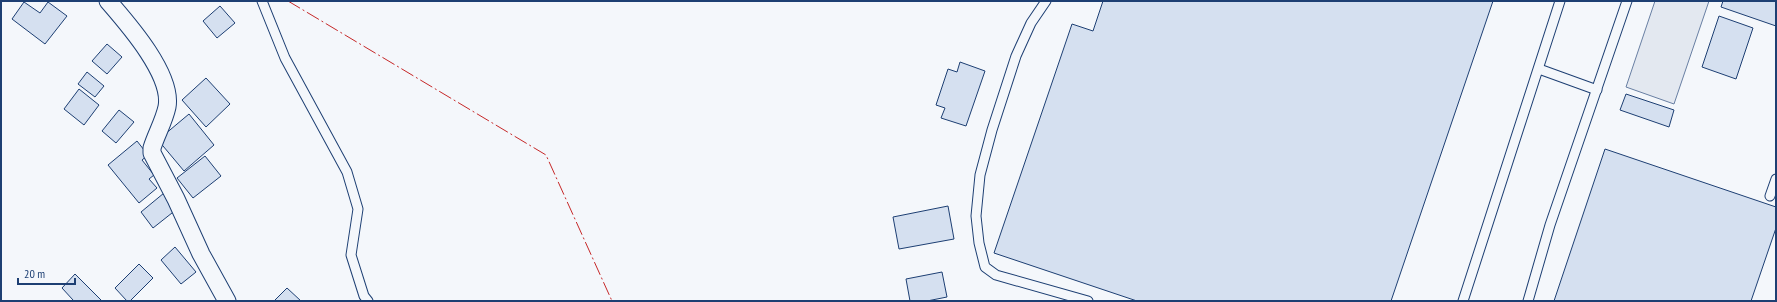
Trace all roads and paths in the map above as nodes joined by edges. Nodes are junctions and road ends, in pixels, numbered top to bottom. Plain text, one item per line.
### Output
1 (108, 1) edge
2 (262, 1) edge
3 (1046, 1) edge
4 (1560, 1) edge
5 (1627, 1) edge
6 (1540, 69) junction
7 (1597, 90) junction
8 (1776, 179) edge
9 (1770, 196) dead end
10 (227, 301) edge
11 (368, 301) edge
12 (1088, 301) edge
13 (1463, 301) edge
14 (1528, 301) edge

1 - 10 street
2 - 11 lane
3 - 12 lane
4 - 6 lane
5 - 7 lane
6 - 7 lane
6 - 13 lane
7 - 14 lane
8 - 9 lane

